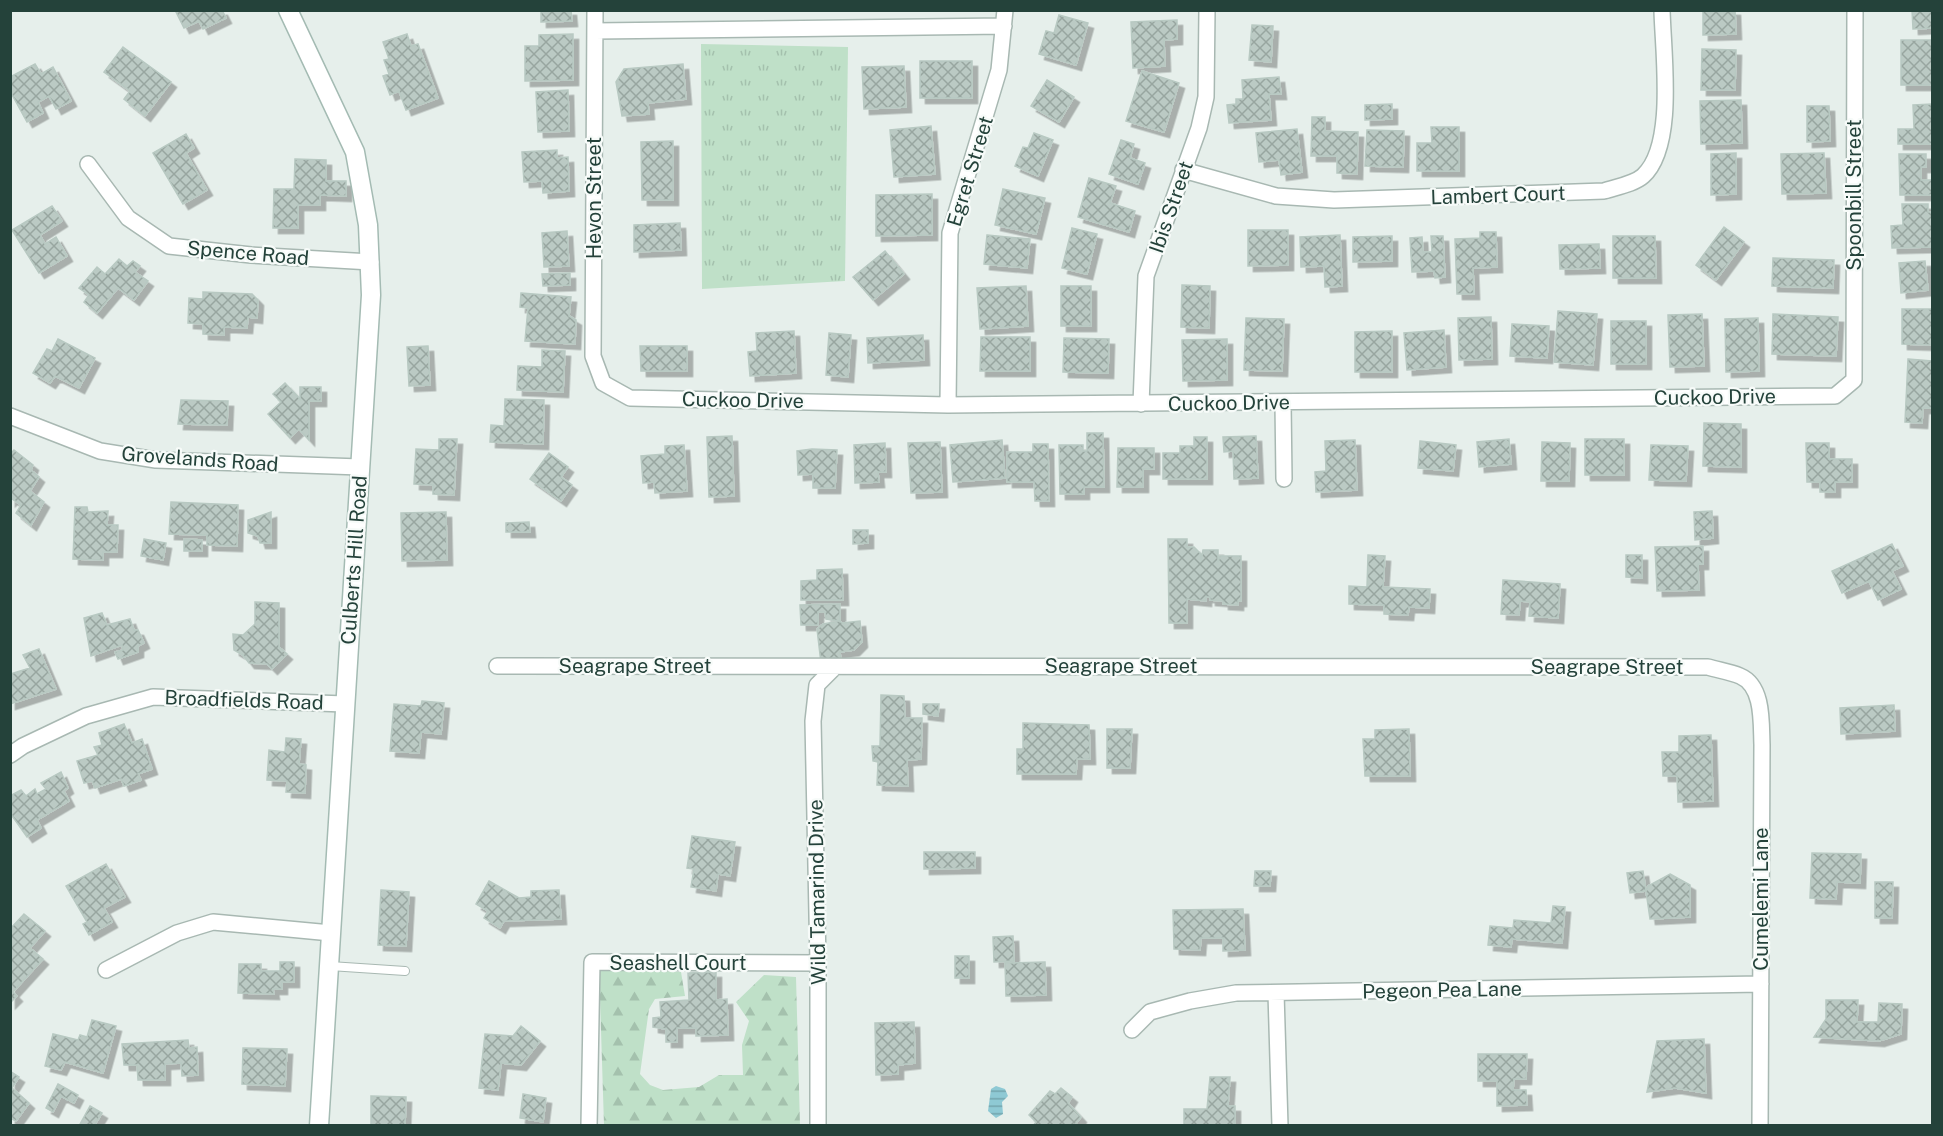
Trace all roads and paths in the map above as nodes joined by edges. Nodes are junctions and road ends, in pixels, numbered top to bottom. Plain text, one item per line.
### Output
1 (288, 10) edge
2 (595, 10) edge
3 (1207, 10) edge
4 (1662, 10) edge
5 (1854, 10) edge
6 (1004, 18) edge
7 (595, 31) junction
8 (88, 164) dead end
9 (1183, 170) junction
10 (371, 262) junction
11 (1854, 380) joint
12 (603, 383) joint
13 (1283, 403) junction
14 (1141, 404) junction
15 (948, 405) junction
16 (10, 416) edge
17 (360, 467) junction
18 (1284, 479) dead end
19 (497, 666) dead end
20 (835, 667) junction
21 (1742, 677) joint
22 (345, 704) junction
23 (10, 755) edge
24 (331, 933) junction
25 (818, 963) junction
26 (329, 966) junction
27 (106, 970) dead end
28 (405, 971) dead end
29 (1761, 984) junction
30 (1276, 993) junction
31 (1132, 1029) dead end
32 (319, 1125) edge
33 (589, 1125) edge
34 (818, 1125) edge
35 (1280, 1125) edge
36 (1760, 1125) edge

1 - 10 street, Culberts Hill Road
2 - 7 street, Hevon Street
3 - 9 street, Ibis Street
4 - 9 street, Lambert Court
5 - 11 street, Spoonbill Street
6 - 7 street
6 - 15 street, Egret Street
7 - 12 street, Hevon Street
8 - 10 street, Spence Road
9 - 14 street, Ibis Street
10 - 17 street, Culberts Hill Road
11 - 13 street, Cuckoo Drive
12 - 15 street, Cuckoo Drive
13 - 14 street, Cuckoo Drive
13 - 18 street
14 - 15 street, Cuckoo Drive
16 - 17 street, Grovelands Road
17 - 22 street, Culberts Hill Road
19 - 20 street, Seagrape Street
20 - 21 street, Seagrape Street
20 - 25 street, Wild Tamarind Drive
21 - 29 street, Cumelemi Lane
22 - 23 street, Broadfields Road
22 - 24 street, Culberts Hill Road
24 - 26 street, Culberts Hill Road
24 - 27 street
25 - 33 street, Seashell Court
25 - 34 street, Wild Tamarind Drive
26 - 28 lane
26 - 32 street, Culberts Hill Road
29 - 30 street, Pegeon Pea Lane
29 - 36 street, Cumelemi Lane
30 - 31 street, Pegeon Pea Lane
30 - 35 street

